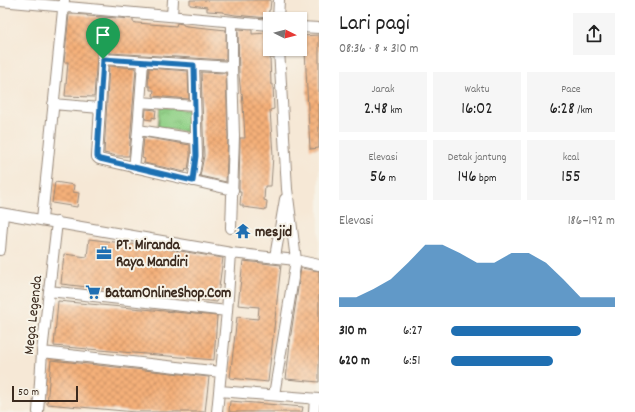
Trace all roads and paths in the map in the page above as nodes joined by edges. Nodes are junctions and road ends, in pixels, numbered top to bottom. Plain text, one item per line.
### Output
1 (173, 0) edge
2 (279, 0) edge
3 (0, 1) edge
4 (63, 3) edge
5 (278, 12) edge
6 (172, 16) junction
7 (232, 22) junction
8 (263, 24) edge
9 (307, 27) edge
10 (319, 28) edge
11 (104, 41) dead end
12 (279, 56) edge
13 (103, 59) junction
14 (143, 62) junction
15 (194, 65) junction
16 (232, 67) junction
17 (140, 102) junction
18 (53, 104) junction
19 (194, 106) junction
20 (100, 108) junction
21 (138, 130) junction
22 (196, 139) junction
23 (134, 168) junction
24 (193, 181) junction
25 (287, 189) junction
26 (233, 190) junction
27 (2, 213) edge
28 (42, 219) junction
29 (57, 222) junction
30 (231, 228) dead end
31 (0, 250) edge
32 (231, 253) junction
33 (275, 257) junction
34 (296, 260) junction
35 (319, 265) edge
36 (49, 291) junction
37 (227, 311) junction
38 (42, 352) junction
39 (221, 372) junction
40 (219, 390) junction
41 (274, 395) junction
42 (317, 399) edge
43 (38, 412) edge
44 (217, 412) edge
45 (314, 412) edge

1 - 6 street
2 - 5 street
3 - 4 street
4 - 6 street
4 - 18 street
6 - 7 street
7 - 8 street
7 - 16 street
9 - 10 street
11 - 13 street
12 - 25 street
13 - 14 street
13 - 20 street
14 - 15 street
14 - 17 street
15 - 16 street
15 - 19 street
16 - 26 street
17 - 19 street
17 - 21 street
18 - 20 street
18 - 28 street
19 - 22 street
20 - 23 street
21 - 22 street
21 - 23 street
22 - 24 street
23 - 24 street
24 - 26 street
25 - 33 street
25 - 34 street
26 - 30 street
27 - 28 street
27 - 31 street
28 - 29 street
29 - 32 street
29 - 36 street, Mega Legenda
32 - 33 street
32 - 37 street
33 - 34 street
34 - 35 street
34 - 41 street
36 - 37 street
36 - 38 street, Mega Legenda
37 - 39 street
38 - 39 street
38 - 43 street, Mega Legenda
39 - 40 street
40 - 41 street
40 - 44 street
41 - 42 street
42 - 45 street

